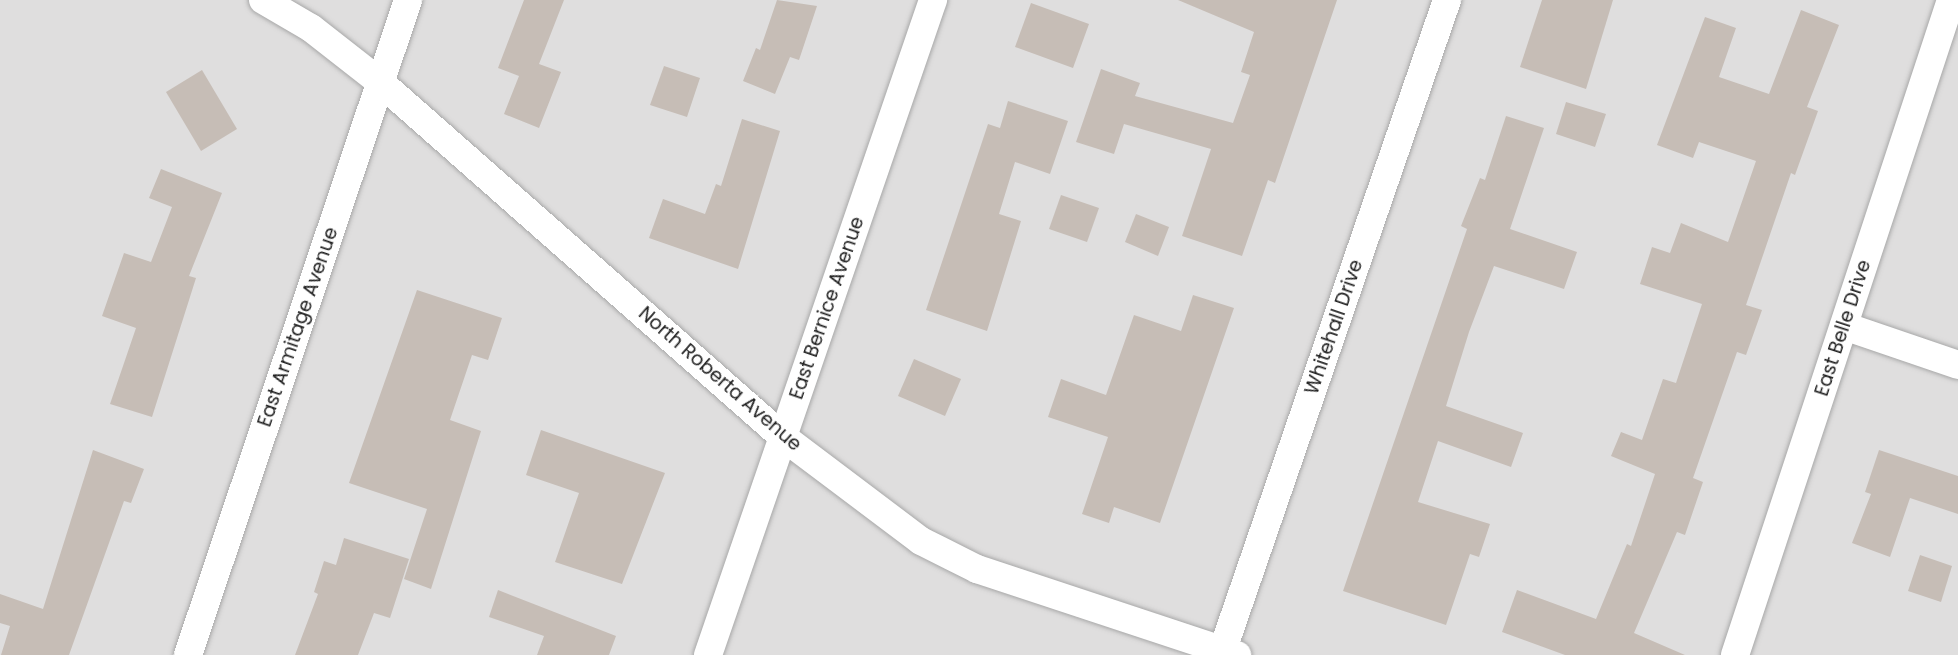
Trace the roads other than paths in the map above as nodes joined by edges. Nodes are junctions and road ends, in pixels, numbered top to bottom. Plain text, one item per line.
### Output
1 (262, 0) edge
2 (408, 0) edge
3 (933, 0) edge
4 (1447, 0) edge
5 (1951, 0) edge
6 (380, 82) junction
7 (1844, 326) junction
8 (1958, 365) edge
9 (783, 437) junction
10 (1227, 653) edge
11 (188, 655) edge
12 (708, 655) edge
13 (1735, 655) edge

1 - 6 street, North Roberta Avenue
2 - 6 street, East Armitage Avenue
3 - 9 street, East Bernice Avenue
4 - 10 street, Whitehall Drive
5 - 7 street, East Belle Drive
6 - 9 street, North Roberta Avenue
6 - 11 street, East Armitage Avenue
7 - 8 street
7 - 13 street, East Belle Drive
9 - 10 street, North Roberta Avenue
9 - 12 street, East Bernice Avenue

